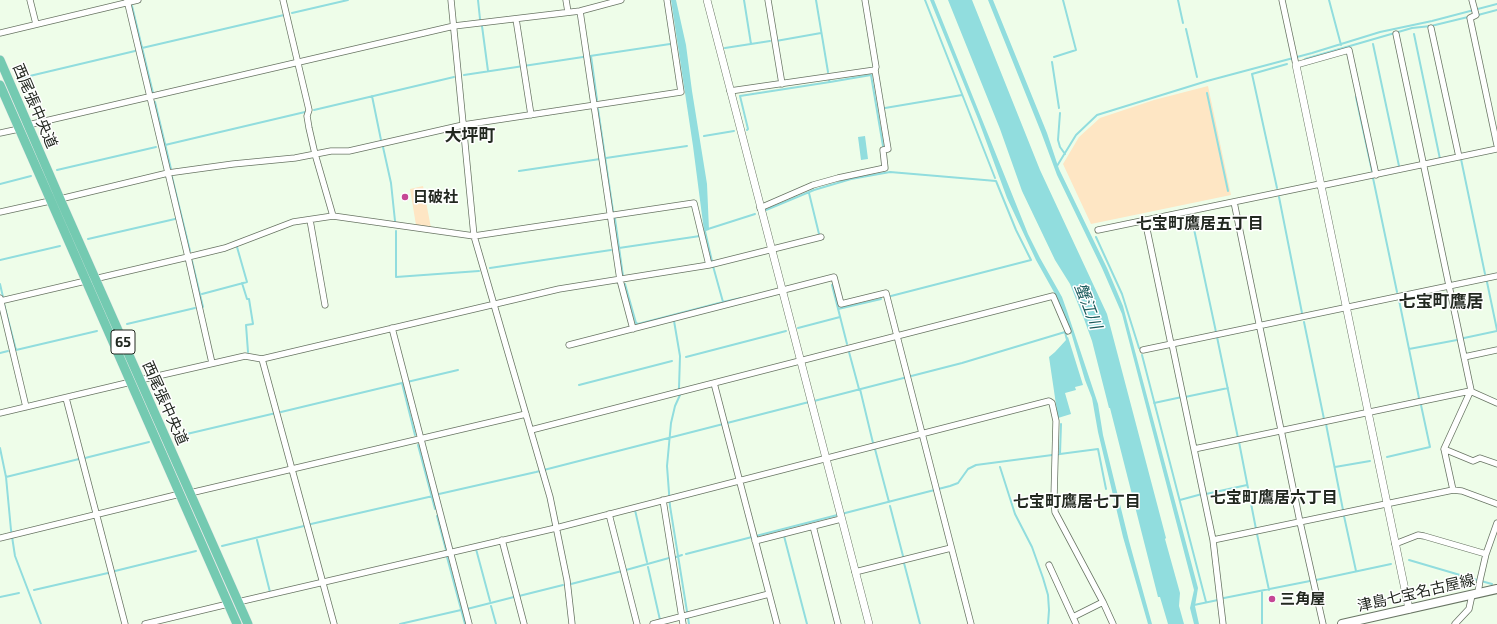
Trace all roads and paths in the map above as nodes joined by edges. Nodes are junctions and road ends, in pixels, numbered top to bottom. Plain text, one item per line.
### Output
1 (30, 0) edge
2 (138, 0) edge
3 (283, 0) edge
4 (451, 0) edge
5 (566, 0) edge
6 (621, 0) edge
7 (667, 0) edge
8 (707, 0) edge
9 (768, 0) edge
10 (865, 0) edge
11 (1284, 0) edge
12 (1472, 0) edge
13 (127, 1) edge
14 (580, 11) junction
15 (568, 12) junction
16 (516, 19) junction
17 (36, 24) junction
18 (454, 26) junction
19 (1431, 28) dead end
20 (0, 33) edge
21 (1396, 34) dead end
22 (0, 60) edge
23 (298, 63) junction
24 (1296, 63) junction
25 (874, 70) junction
26 (782, 84) junction
27 (0, 85) edge
28 (730, 91) junction
29 (150, 98) junction
30 (594, 106) junction
31 (531, 115) junction
32 (28, 125) junction
33 (463, 125) junction
34 (19, 129) junction
35 (0, 133) edge
36 (1497, 145) edge
37 (1497, 149) edge
38 (315, 154) junction
39 (1459, 157) junction
40 (1423, 165) junction
41 (168, 173) junction
42 (1376, 175) junction
43 (1320, 185) junction
44 (60, 199) junction
45 (50, 200) junction
46 (1234, 202) junction
47 (760, 208) junction
48 (0, 212) edge
49 (611, 215) junction
50 (334, 216) junction
51 (310, 220) junction
52 (1145, 220) junction
53 (1098, 230) dead end
54 (474, 236) junction
55 (821, 236) dead end
56 (771, 249) junction
57 (188, 257) junction
58 (712, 264) junction
59 (1497, 276) edge
60 (95, 278) junction
61 (86, 280) junction
62 (620, 280) junction
63 (1449, 286) junction
64 (782, 291) junction
65 (0, 300) edge
66 (325, 305) dead end
67 (494, 305) junction
68 (1346, 308) junction
69 (1260, 326) junction
70 (392, 328) junction
71 (633, 329) junction
72 (1068, 331) dead end
73 (897, 336) junction
74 (1172, 344) junction
75 (569, 345) dead end
76 (1143, 350) dead end
77 (1497, 350) edge
78 (1464, 357) junction
79 (262, 359) junction
80 (800, 361) junction
81 (212, 363) junction
82 (140, 380) junction
83 (131, 382) junction
84 (714, 383) junction
85 (1470, 391) junction
86 (66, 398) junction
87 (1497, 403) edge
88 (26, 407) junction
89 (0, 413) edge
90 (1368, 413) junction
91 (526, 414) junction
92 (530, 430) junction
93 (1282, 431) junction
94 (922, 434) junction
95 (420, 439) junction
96 (1194, 449) junction
97 (1444, 449) junction
98 (826, 458) junction
99 (1497, 464) edge
100 (293, 468) junction
101 (740, 480) junction
102 (1453, 490) junction
103 (185, 494) junction
104 (667, 499) junction
105 (1387, 503) junction
106 (1497, 504) edge
107 (609, 514) junction
108 (97, 515) junction
109 (841, 516) junction
110 (1300, 522) junction
111 (1497, 523) edge
112 (813, 526) junction
113 (556, 528) junction
114 (0, 538) edge
115 (754, 538) junction
116 (502, 540) junction
117 (1213, 540) junction
118 (1395, 544) junction
119 (951, 548) junction
120 (450, 553) junction
121 (1486, 554) junction
122 (1049, 565) dead end
123 (855, 572) junction
124 (323, 582) junction
125 (1497, 589) edge
126 (769, 594) junction
127 (1475, 594) junction
128 (238, 602) junction
129 (1104, 602) junction
130 (228, 604) junction
131 (1409, 609) junction
132 (686, 616) junction
133 (1073, 617) junction
134 (125, 624) edge
135 (144, 624) edge
136 (237, 624) edge
137 (248, 624) edge
138 (334, 624) edge
139 (469, 624) edge
140 (524, 624) edge
141 (572, 624) edge
142 (637, 624) edge
143 (653, 624) edge
144 (683, 624) edge
145 (777, 624) edge
146 (838, 624) edge
147 (869, 624) edge
148 (971, 624) edge
149 (1076, 624) edge
150 (1113, 624) edge
151 (1224, 624) edge
152 (1323, 624) edge
153 (1342, 624) edge
154 (1455, 624) edge

1 - 17 street
2 - 13 street
3 - 23 street
4 - 18 street
5 - 15 street
6 - 14 street
7 - 30 street
8 - 28 street
9 - 26 street
10 - 25 street
11 - 24 street
12 - 36 street
13 - 17 street
13 - 29 street
14 - 15 street
14 - 30 street
15 - 16 street
16 - 18 street
16 - 31 street
17 - 20 street
18 - 23 street
18 - 33 street
19 - 39 street
21 - 40 street
22 - 32 main road, 西尾張中央道 / 65
23 - 29 street
23 - 38 street
24 - 42 street
24 - 43 street
25 - 26 street
25 - 47 street
26 - 28 street
27 - 34 main road, 西尾張中央道 / 65
28 - 47 street
29 - 32 street
29 - 41 street
30 - 31 street
30 - 49 street
31 - 33 street
32 - 44 main road, 西尾張中央道 / 65
33 - 38 street
33 - 54 street
34 - 35 street
34 - 45 main road, 西尾張中央道 / 65
37 - 39 street
38 - 41 street
38 - 50 street
39 - 40 street
40 - 42 street
40 - 63 street
41 - 44 street
41 - 57 street
42 - 43 street
43 - 46 street
43 - 68 street
44 - 60 main road, 西尾張中央道 / 65
45 - 48 street
45 - 61 main road, 西尾張中央道 / 65
46 - 52 street
46 - 69 street
47 - 56 street
49 - 54 street
49 - 58 street
49 - 62 street
50 - 51 street
50 - 54 street
51 - 57 street
51 - 66 street
52 - 53 street
52 - 74 street
54 - 67 street
55 - 56 street
56 - 58 street
56 - 64 street
57 - 60 street
57 - 81 street
58 - 62 street
59 - 63 street
60 - 61 street
60 - 82 main road, 西尾張中央道 / 65
61 - 65 street
61 - 83 main road, 西尾張中央道 / 65
62 - 67 street
62 - 71 street
63 - 68 street
63 - 78 street
64 - 71 street
64 - 73 street
64 - 80 street
65 - 88 street
67 - 70 street
67 - 91 street
68 - 69 street
68 - 90 street
69 - 74 street
69 - 93 street
70 - 79 street
70 - 95 street
71 - 75 street
72 - 73 street
73 - 80 street
73 - 94 street
74 - 76 street
74 - 96 street
77 - 78 street
78 - 85 street
79 - 81 street
79 - 100 street
80 - 84 street
80 - 98 street
81 - 82 street
82 - 103 main road, 西尾張中央道 / 65
83 - 86 street
83 - 103 main road, 西尾張中央道 / 65
84 - 92 street
84 - 101 street
85 - 87 street
85 - 90 street
85 - 97 street
86 - 88 street
86 - 108 street
88 - 89 street
90 - 93 street
90 - 105 street
91 - 92 street
91 - 95 street
92 - 113 street
93 - 96 street
93 - 110 street
94 - 98 street
94 - 119 street
94 - 129 street
95 - 100 street
95 - 120 street
96 - 117 street
97 - 99 street
97 - 102 street
98 - 101 street
98 - 109 street
100 - 103 street
100 - 124 street
101 - 104 street
101 - 115 street
102 - 105 street
102 - 106 street
103 - 108 street
103 - 128 main road, 西尾張中央道 / 65
103 - 130 main road, 西尾張中央道 / 65
104 - 107 street
104 - 132 street
105 - 110 street
105 - 118 street
107 - 113 street
107 - 142 street
108 - 114 street
108 - 134 street
109 - 112 street
109 - 123 street
110 - 117 street
110 - 152 street
111 - 121 street
112 - 115 street
112 - 146 street
113 - 116 street
113 - 141 street
115 - 126 street
116 - 120 street
116 - 140 street
117 - 151 street
118 - 121 street
118 - 131 street
119 - 123 street
119 - 148 street
120 - 124 street
120 - 139 street
121 - 127 street
122 - 133 street
123 - 147 street
124 - 128 street
124 - 138 street
125 - 127 main road, 津島七宝名古屋線
126 - 132 street
126 - 145 street
127 - 131 main road, 津島七宝名古屋線
127 - 154 street
128 - 137 main road, 西尾張中央道 / 65
129 - 133 street
129 - 150 street
130 - 135 street
130 - 136 main road, 西尾張中央道 / 65
131 - 153 main road, 津島七宝名古屋線
132 - 143 street
132 - 144 street
133 - 149 street

